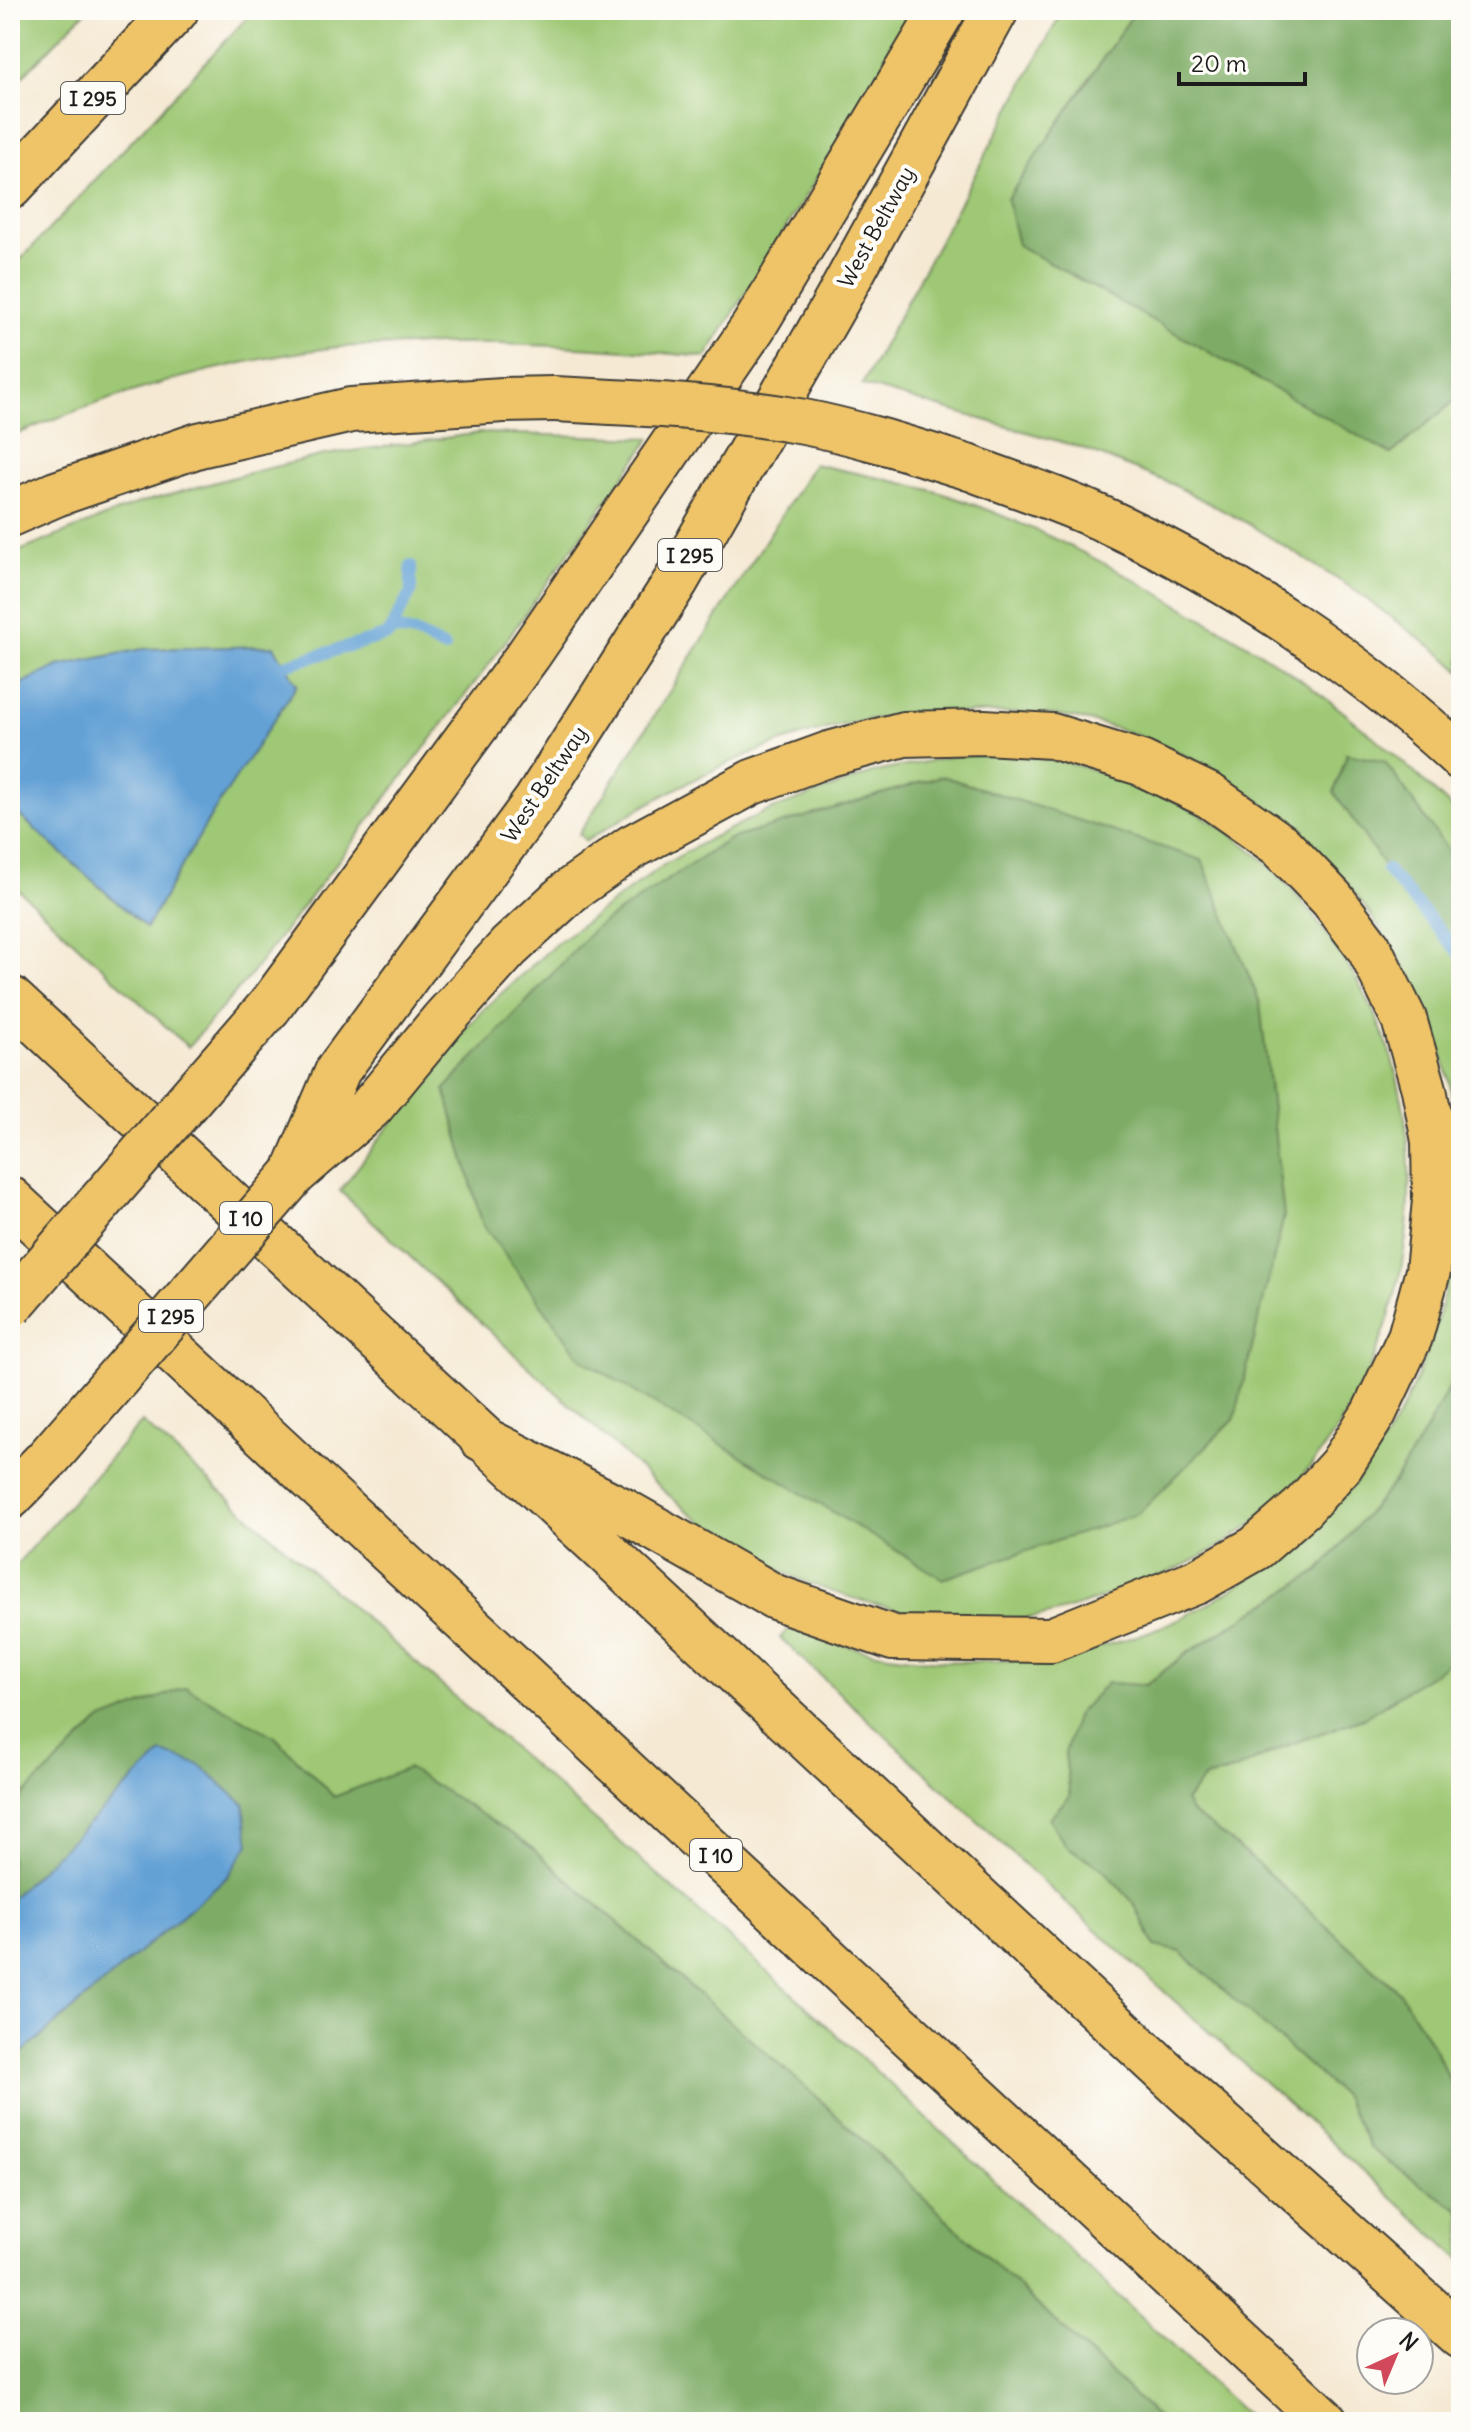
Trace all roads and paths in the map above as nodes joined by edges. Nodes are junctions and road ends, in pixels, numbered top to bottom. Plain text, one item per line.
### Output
1 (176, 10) edge
2 (943, 10) edge
3 (996, 10) edge
4 (10, 187) edge
5 (10, 514) edge
6 (1461, 758) edge
7 (10, 998) edge
8 (293, 1175) junction
9 (10, 1199) edge
10 (10, 1306) edge
11 (481, 1438) junction
12 (10, 1497) edge
13 (1461, 2336) edge
14 (1326, 2422) edge

1 - 4 highway, I 295
2 - 10 highway, bridge
3 - 8 highway, West Beltway / I 295
5 - 6 highway, bridge
7 - 11 highway, I 10
8 - 11 highway
8 - 12 highway, West Beltway / I 295, bridge
9 - 14 highway, I 10
11 - 13 highway, I 10

